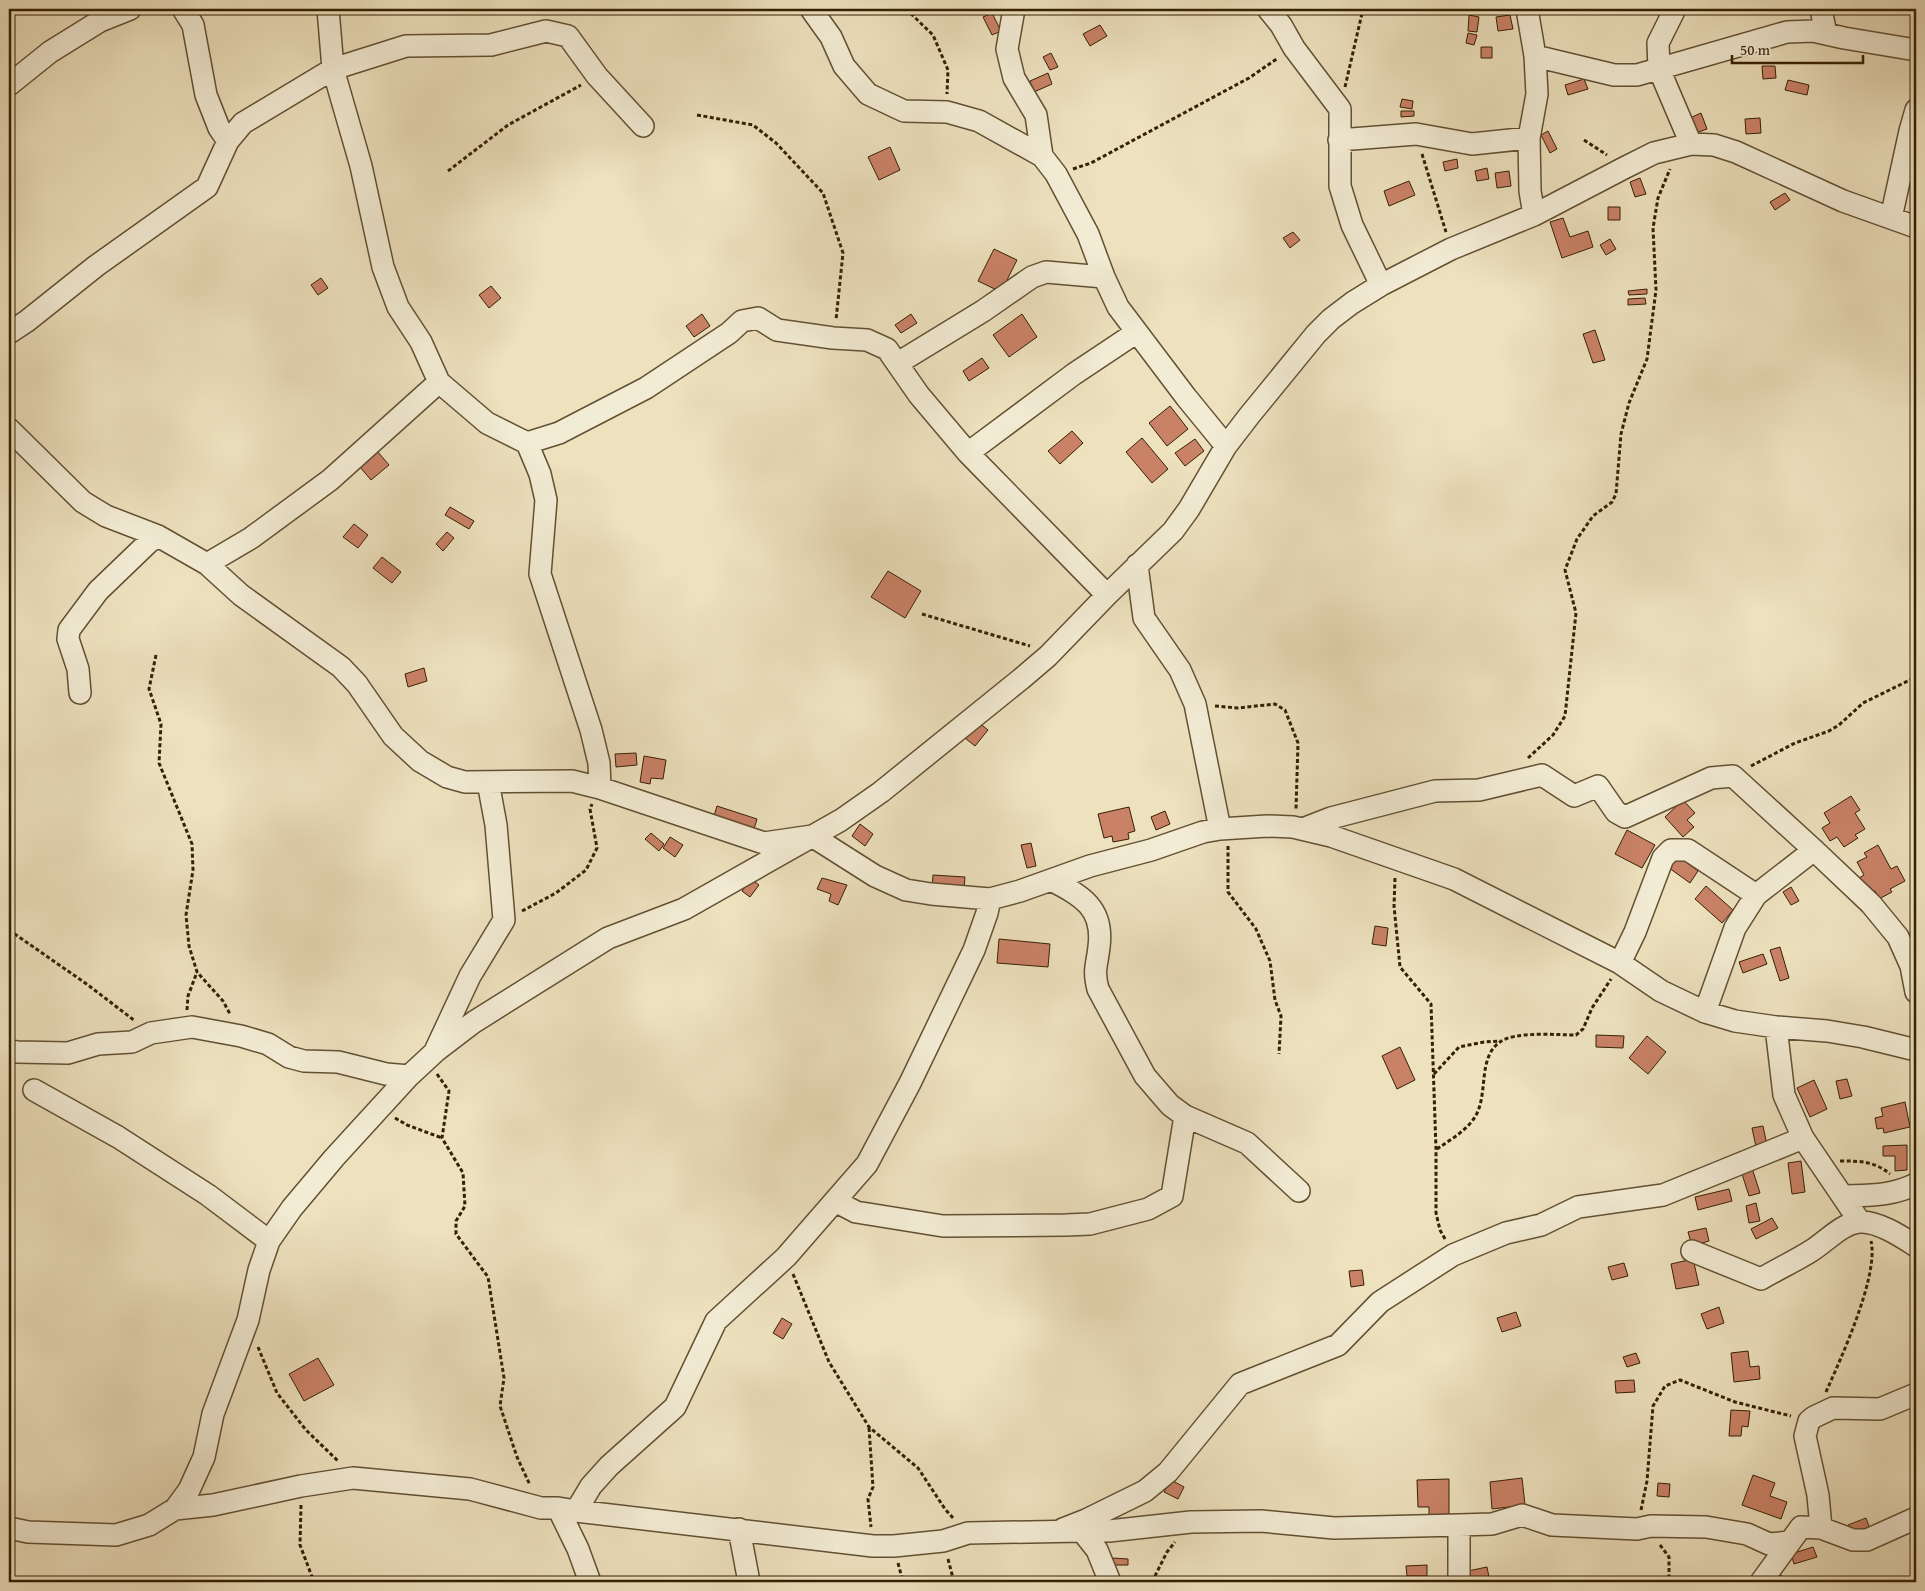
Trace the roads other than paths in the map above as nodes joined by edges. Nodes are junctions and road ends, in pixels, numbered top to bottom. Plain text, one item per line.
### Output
1 (130, 9) edge
2 (183, 9) edge
3 (328, 9) edge
4 (811, 9) edge
5 (1014, 9) edge
6 (1268, 9) edge
7 (1527, 9) edge
8 (1675, 9) edge
9 (1821, 9) edge
10 (1826, 34) junction
11 (1916, 50) edge
12 (1535, 56) junction
13 (1659, 68) junction
14 (333, 69) junction
15 (9, 85) edge
16 (1916, 110) edge
17 (643, 126) dead end
18 (1530, 138) junction
19 (228, 140) junction
20 (1339, 140) junction
21 (1682, 146) junction
22 (1042, 156) junction
23 (1534, 215) junction
24 (1891, 218) junction
25 (1916, 227) edge
26 (1104, 278) junction
27 (1381, 285) junction
28 (1137, 332) junction
29 (9, 333) edge
30 (898, 363) junction
31 (439, 382) junction
32 (10, 431) edge
33 (527, 443) junction
34 (1226, 446) junction
35 (968, 453) junction
36 (158, 536) junction
37 (207, 564) junction
38 (1137, 565) junction
39 (1107, 595) junction
40 (80, 693) dead end
41 (488, 782) junction
42 (600, 788) junction
43 (1298, 828) junction
44 (1220, 829) junction
45 (812, 836) junction
46 (1814, 850) junction
47 (1052, 880) junction
48 (1756, 895) junction
49 (990, 899) junction
50 (1620, 963) junction
51 (1916, 992) edge
52 (1705, 1012) junction
53 (1776, 1027) junction
54 (1916, 1050) edge
55 (9, 1051) edge
56 (431, 1055) junction
57 (409, 1076) junction
58 (34, 1090) dead end
59 (1185, 1116) junction
60 (1803, 1138) junction
61 (1906, 1182) edge
62 (1299, 1190) dead end
63 (1843, 1196) junction
64 (835, 1201) junction
65 (1864, 1222) junction
66 (269, 1241) junction
67 (1916, 1246) edge
68 (1692, 1251) dead end
69 (1916, 1394) edge
70 (175, 1509) junction
71 (558, 1509) junction
72 (1916, 1518) edge
73 (1459, 1526) junction
74 (9, 1528) edge
75 (1821, 1528) junction
76 (739, 1529) junction
77 (1058, 1531) junction
78 (1082, 1531) junction
79 (1790, 1542) junction
80 (590, 1582) edge
81 (749, 1582) edge
82 (1110, 1582) edge
83 (1459, 1582) edge
84 (1761, 1582) edge

1 - 15 street
2 - 19 street
3 - 14 street
4 - 22 street
5 - 22 street
6 - 20 street
7 - 12 street
8 - 13 street
9 - 10 street
10 - 11 street
10 - 13 street
12 - 13 street
12 - 18 street
13 - 21 street
14 - 17 street
14 - 19 street
14 - 31 street
16 - 24 street
18 - 20 street
18 - 23 street
19 - 29 street
20 - 27 street
21 - 23 street
21 - 24 street
22 - 26 street
23 - 27 street
24 - 25 street
26 - 28 street
26 - 30 street
27 - 34 street
28 - 34 street
28 - 35 street
30 - 33 street
30 - 35 street
31 - 33 street
31 - 37 street
32 - 36 street
33 - 42 street
34 - 38 street
35 - 39 street
36 - 37 street
36 - 40 street
37 - 41 street
38 - 39 street
38 - 44 street
39 - 45 street
41 - 42 street
41 - 56 street
42 - 45 street
43 - 44 street
43 - 46 street
43 - 50 street
44 - 47 street
45 - 49 street
45 - 56 street
46 - 48 street
46 - 51 street
47 - 49 street
47 - 59 street
48 - 50 street
48 - 52 street
49 - 64 street
50 - 52 street
52 - 53 street
53 - 54 street
53 - 60 street
55 - 57 street
56 - 57 street
57 - 66 street
58 - 66 street
59 - 62 street
59 - 64 street
60 - 63 street
60 - 77 street
61 - 63 street
63 - 65 street
64 - 71 street
65 - 67 street
65 - 68 street
66 - 70 street
69 - 75 street
70 - 71 street
70 - 74 street
71 - 76 street
71 - 80 street
72 - 75 street
73 - 78 street
73 - 79 street
73 - 83 street
75 - 79 street
76 - 77 street
76 - 81 street
77 - 78 street
78 - 82 street
79 - 84 street

